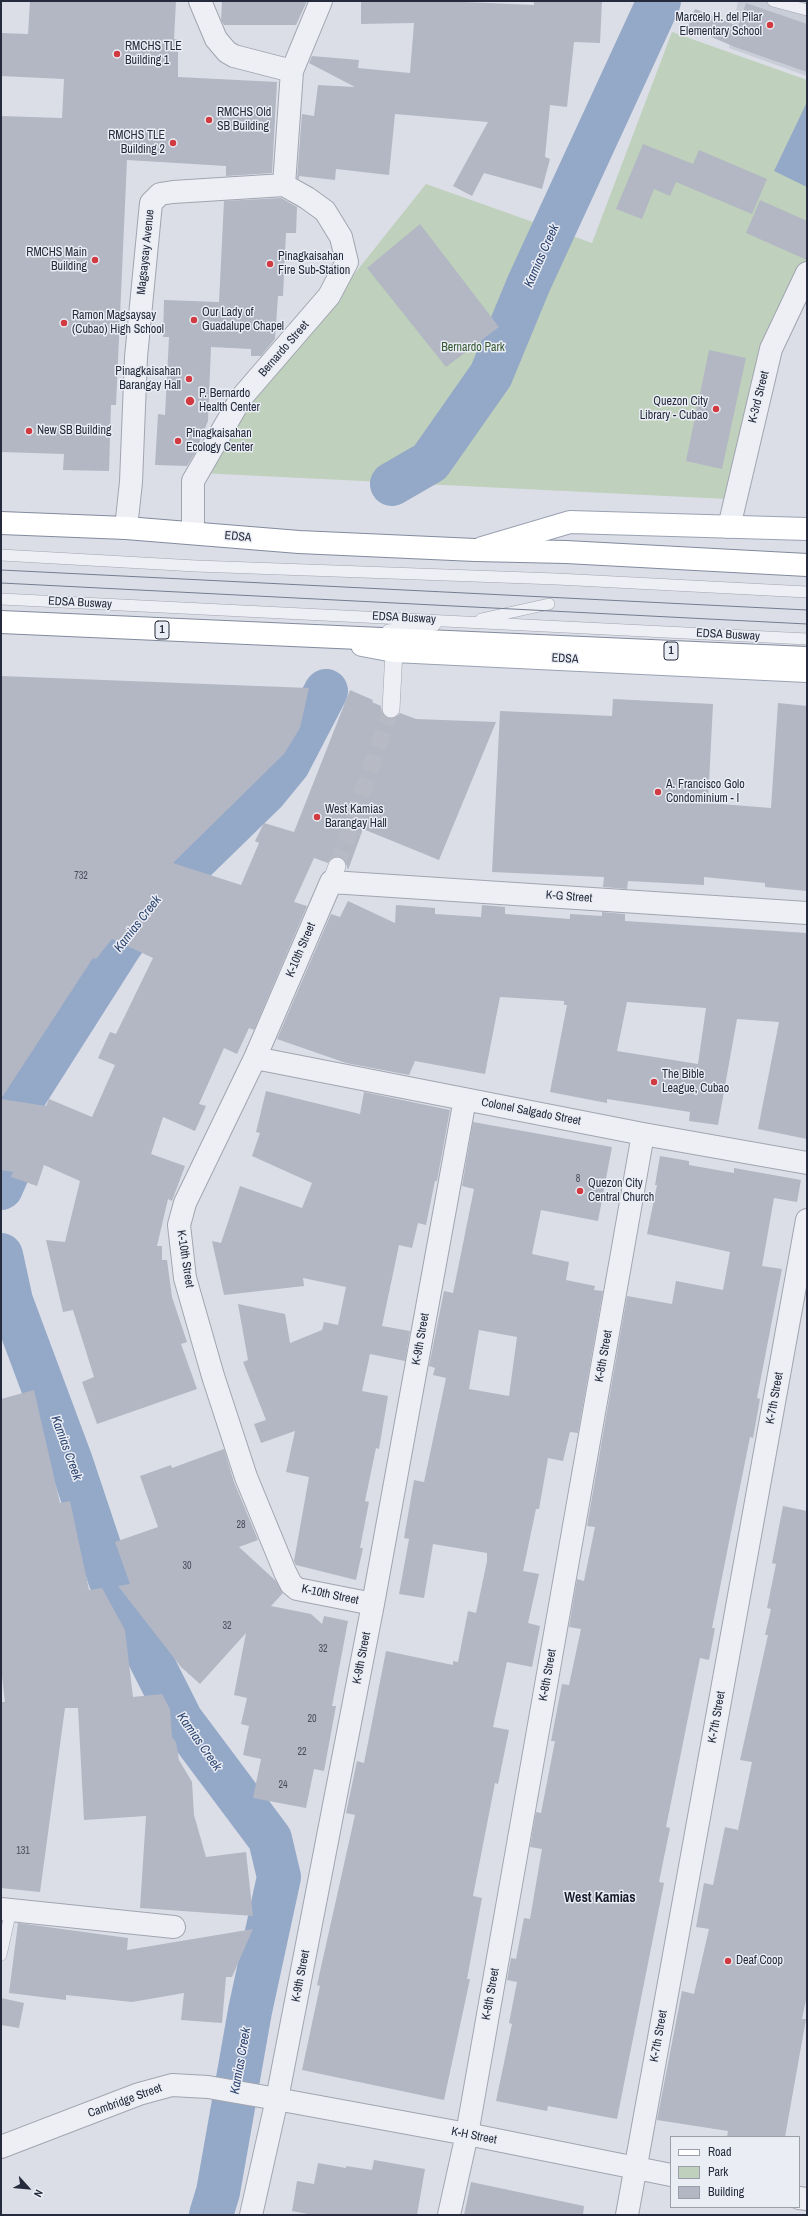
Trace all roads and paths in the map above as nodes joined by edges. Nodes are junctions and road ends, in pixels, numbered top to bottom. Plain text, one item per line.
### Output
1 (200, 1) edge
2 (321, 1) edge
3 (773, 1) edge
4 (807, 10) edge
5 (292, 71) junction
6 (284, 185) junction
7 (807, 273) edge
8 (1, 523) edge
9 (729, 527) junction
10 (126, 528) junction
11 (807, 530) edge
12 (193, 532) junction
13 (475, 550) junction
14 (1, 556) edge
15 (807, 565) edge
16 (807, 592) edge
17 (1, 599) edge
18 (549, 604) dead end
19 (1, 622) edge
20 (466, 622) junction
21 (537, 635) junction
22 (324, 638) junction
23 (807, 639) edge
24 (394, 651) junction
25 (807, 658) edge
26 (807, 672) edge
27 (391, 709) tunnel mouth
28 (334, 874) joint
29 (807, 913) edge
30 (255, 1058) junction
31 (465, 1099) junction
32 (643, 1134) junction
33 (807, 1163) edge
34 (807, 1220) edge
35 (373, 1604) junction
36 (6, 1909) edge
37 (174, 1927) dead end
38 (1, 1955) edge
39 (268, 2097) junction
40 (467, 2134) junction
41 (1, 2147) edge
42 (635, 2169) junction
43 (670, 2175) edge
44 (251, 2215) edge
45 (450, 2215) edge
46 (627, 2215) edge

1 - 5 street
2 - 5 street
3 - 4 lane
5 - 6 street
6 - 10 street, Magsaysay Avenue
6 - 12 street, Bernardo Street
7 - 9 street, K-3rd Street
8 - 10 main road, EDSA
9 - 11 main road, EDSA
9 - 13 main road, EDSA
10 - 12 main road, EDSA
12 - 13 main road, EDSA
13 - 15 main road, EDSA
14 - 16 lane
17 - 20 lane, EDSA Busway
18 - 20 lane
19 - 22 main road, EDSA / 1
20 - 21 lane, EDSA Busway
20 - 22 lane
21 - 22 main road, EDSA / 1
21 - 23 lane, EDSA Busway
21 - 25 main road, EDSA / 1
22 - 24 main road, EDSA
24 - 26 main road, EDSA
24 - 27 street
28 - 29 street, K-G Street
28 - 30 street, K-10th Street
30 - 31 street, Colonel Salgado Street
30 - 35 street, K-10th Street
31 - 32 street, Colonel Salgado Street
31 - 35 street, K-9th Street
32 - 33 street, Colonel Salgado Street
32 - 40 street, K-8th Street
34 - 42 street, K-7th Street
35 - 39 street, K-9th Street
36 - 37 street
36 - 38 lane
39 - 40 street, K-H Street
39 - 41 street, Cambridge Street
39 - 44 street, K-9th Street
40 - 42 street, K-H Street
40 - 45 street, K-8th Street
42 - 43 street, K-H Street
42 - 46 street, K-7th Street

